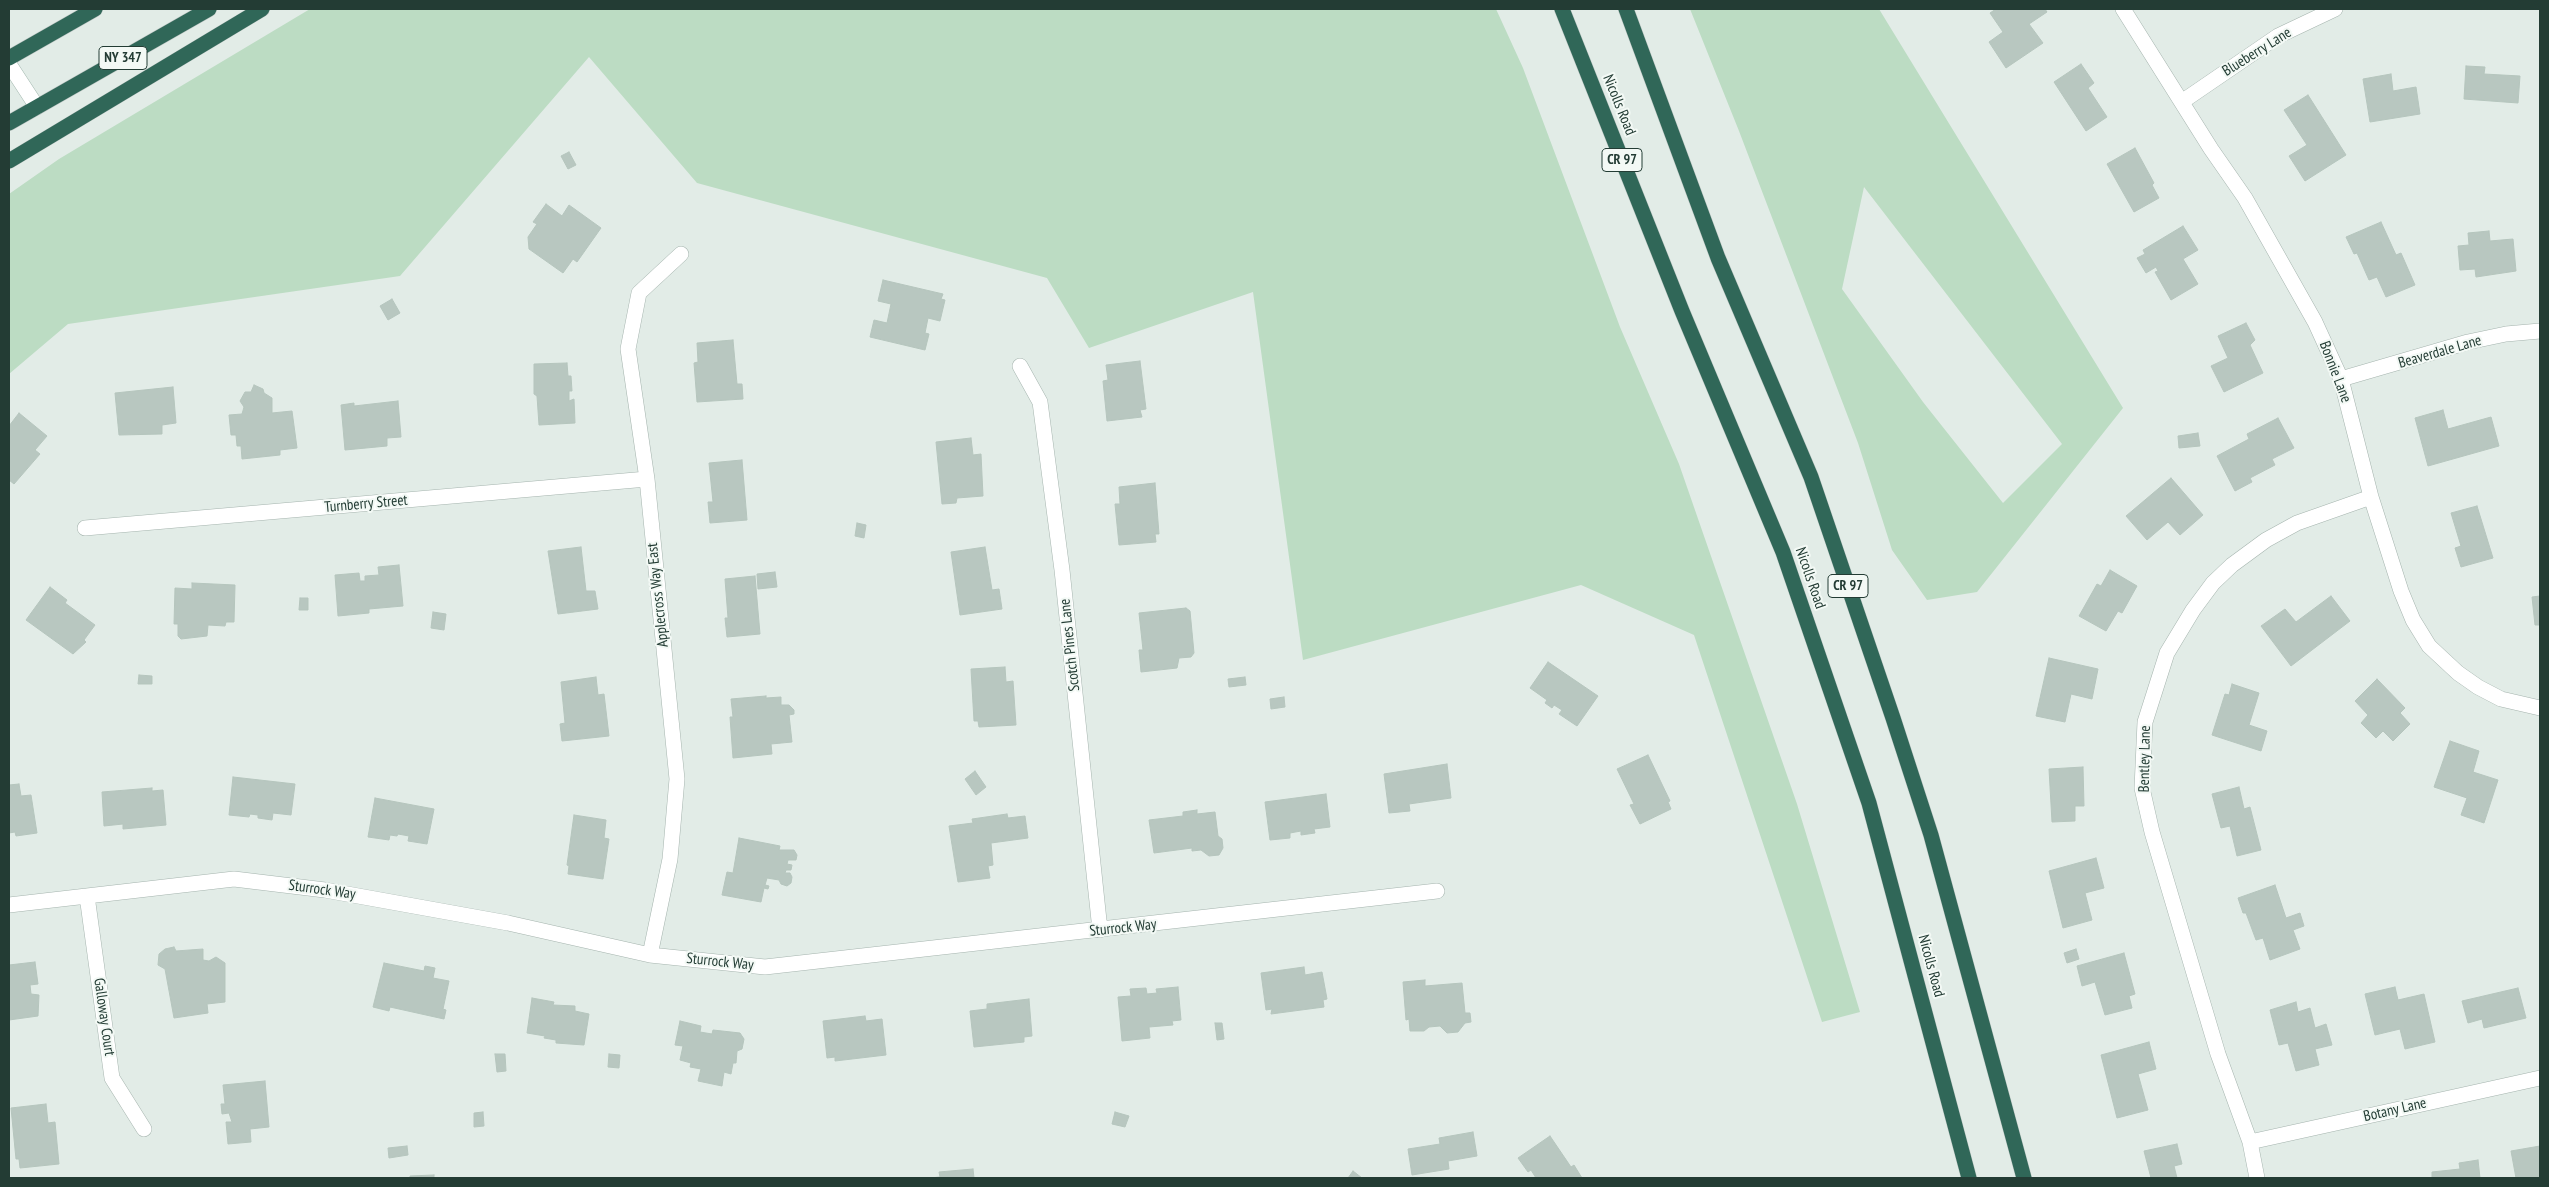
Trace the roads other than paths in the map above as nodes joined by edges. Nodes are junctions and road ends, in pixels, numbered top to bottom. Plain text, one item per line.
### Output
1 (95, 9) edge
2 (209, 9) edge
3 (262, 9) edge
4 (1562, 9) edge
5 (1626, 9) edge
6 (2123, 9) edge
7 (2335, 9) edge
8 (9, 58) edge
9 (9, 64) edge
10 (2183, 101) junction
11 (37, 107) junction
12 (9, 123) edge
13 (9, 162) edge
14 (681, 254) dead end
15 (2540, 331) edge
16 (1020, 366) dead end
17 (2341, 379) junction
18 (647, 479) junction
19 (2371, 497) junction
20 (85, 528) dead end
21 (2540, 708) edge
22 (1437, 892) dead end
23 (87, 896) junction
24 (9, 905) edge
25 (1100, 930) junction
26 (650, 955) junction
27 (2540, 1078) edge
28 (144, 1129) dead end
29 (2250, 1142) junction
30 (1969, 1178) edge
31 (2024, 1178) edge
32 (2257, 1178) edge

1 - 8 highway
2 - 11 highway, NY 347
3 - 13 highway
4 - 30 highway, Nicolls Road / CR 97
5 - 31 highway, CR 97
6 - 10 street, Bonnie Lane
7 - 10 street, Blueberry Lane
9 - 11 street
10 - 17 street, Bonnie Lane
11 - 12 highway, NY 347
14 - 18 street, Applecross Way East
15 - 17 street, Beaverdale Lane
16 - 25 street, Scotch Pines Lane
17 - 19 street, Bonnie Lane
18 - 20 street, Turnberry Street
18 - 26 street, Applecross Way East
19 - 21 street, Bonnie Lane
19 - 29 street, Bentley Lane
22 - 25 street, Sturrock Way
23 - 24 street, Sturrock Way
23 - 26 street, Sturrock Way
23 - 28 street, Galloway Court
25 - 26 street, Sturrock Way
27 - 29 street, Botany Lane
29 - 32 street, Bentley Lane

